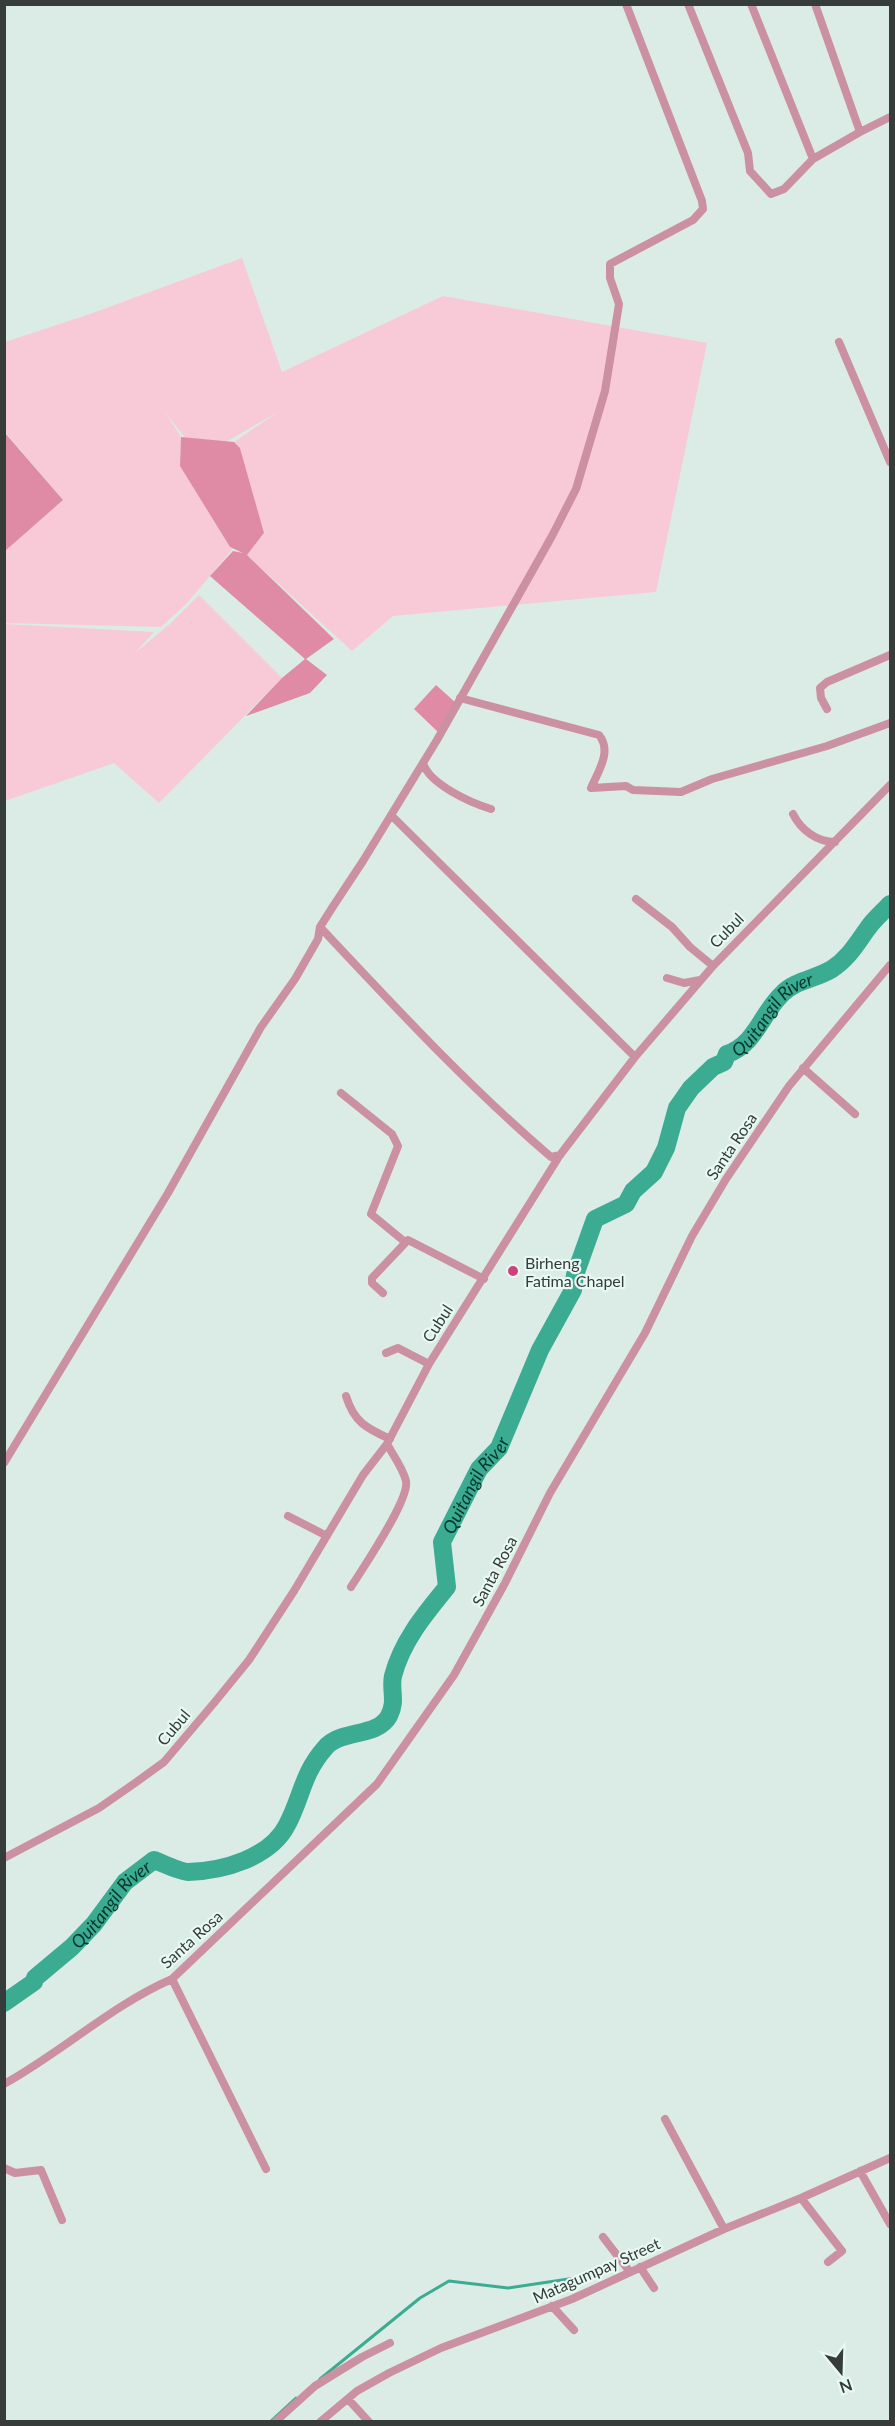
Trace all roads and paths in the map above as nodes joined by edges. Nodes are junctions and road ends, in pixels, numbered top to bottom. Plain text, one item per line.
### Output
1 (626, 4) edge
2 (688, 4) edge
3 (751, 4) edge
4 (815, 4) edge
5 (891, 117) edge
6 (860, 132) junction
7 (813, 159) junction
8 (839, 342) dead end
9 (891, 462) edge
10 (891, 655) edge
11 (460, 698) junction
12 (827, 710) dead end
13 (891, 723) edge
14 (423, 762) junction
15 (891, 785) edge
16 (491, 809) dead end
17 (793, 814) dead end
18 (391, 815) junction
19 (835, 842) junction
20 (636, 899) dead end
21 (321, 927) junction
22 (891, 965) edge
23 (713, 966) junction
24 (667, 978) dead end
25 (700, 980) junction
26 (635, 1057) junction
27 (803, 1068) junction
28 (341, 1093) dead end
29 (855, 1114) dead end
30 (560, 1155) junction
31 (405, 1242) junction
32 (484, 1279) junction
33 (383, 1293) dead end
34 (386, 1353) dead end
35 (429, 1364) junction
36 (346, 1396) dead end
37 (388, 1441) junction
38 (4, 1463) edge
39 (288, 1516) dead end
40 (327, 1536) junction
41 (351, 1587) dead end
42 (4, 1858) edge
43 (172, 1979) junction
44 (4, 2084) edge
45 (665, 2118) dead end
46 (891, 2158) edge
47 (4, 2168) edge
48 (266, 2169) dead end
49 (860, 2171) junction
50 (801, 2198) junction
51 (62, 2220) dead end
52 (891, 2224) edge
53 (724, 2229) junction
54 (603, 2237) dead end
55 (828, 2262) dead end
56 (640, 2267) junction
57 (630, 2272) junction
58 (654, 2288) dead end
59 (552, 2306) junction
60 (574, 2330) dead end
61 (390, 2343) dead end
62 (348, 2399) junction
63 (275, 2421) edge
64 (320, 2421) edge
65 (369, 2421) edge

1 - 11 street
2 - 7 street
3 - 7 street
4 - 6 street
5 - 6 street
6 - 7 street
8 - 9 street
10 - 12 street
11 - 13 street
11 - 14 street
14 - 16 street
14 - 18 street
15 - 19 street, Cubul
17 - 19 street
18 - 21 street
18 - 26 street
19 - 23 street, Cubul
20 - 23 street
21 - 30 street
21 - 38 street
22 - 27 street, Santa Rosa
23 - 25 street, Cubul
24 - 25 street
25 - 26 street, Cubul
26 - 30 street, Cubul
27 - 29 street
27 - 43 street, Santa Rosa
28 - 31 street
30 - 32 street, Cubul
31 - 32 street
31 - 33 street
32 - 35 street, Cubul
34 - 35 street
35 - 37 street, Cubul
36 - 37 street
37 - 40 street, Cubul
37 - 41 street
39 - 40 street
40 - 42 street, Cubul
43 - 44 street, Santa Rosa
43 - 48 street
45 - 53 street
46 - 49 street, Matagumpay Street
47 - 51 street
49 - 50 street, Matagumpay Street
49 - 52 street
50 - 53 street, Matagumpay Street
50 - 55 street
53 - 56 street, Matagumpay Street
54 - 57 street
56 - 57 street, Matagumpay Street
56 - 58 street
57 - 59 street, Matagumpay Street
59 - 60 street
59 - 62 street, Matagumpay Street
61 - 63 street
62 - 64 street, Matagumpay Street
62 - 65 street

